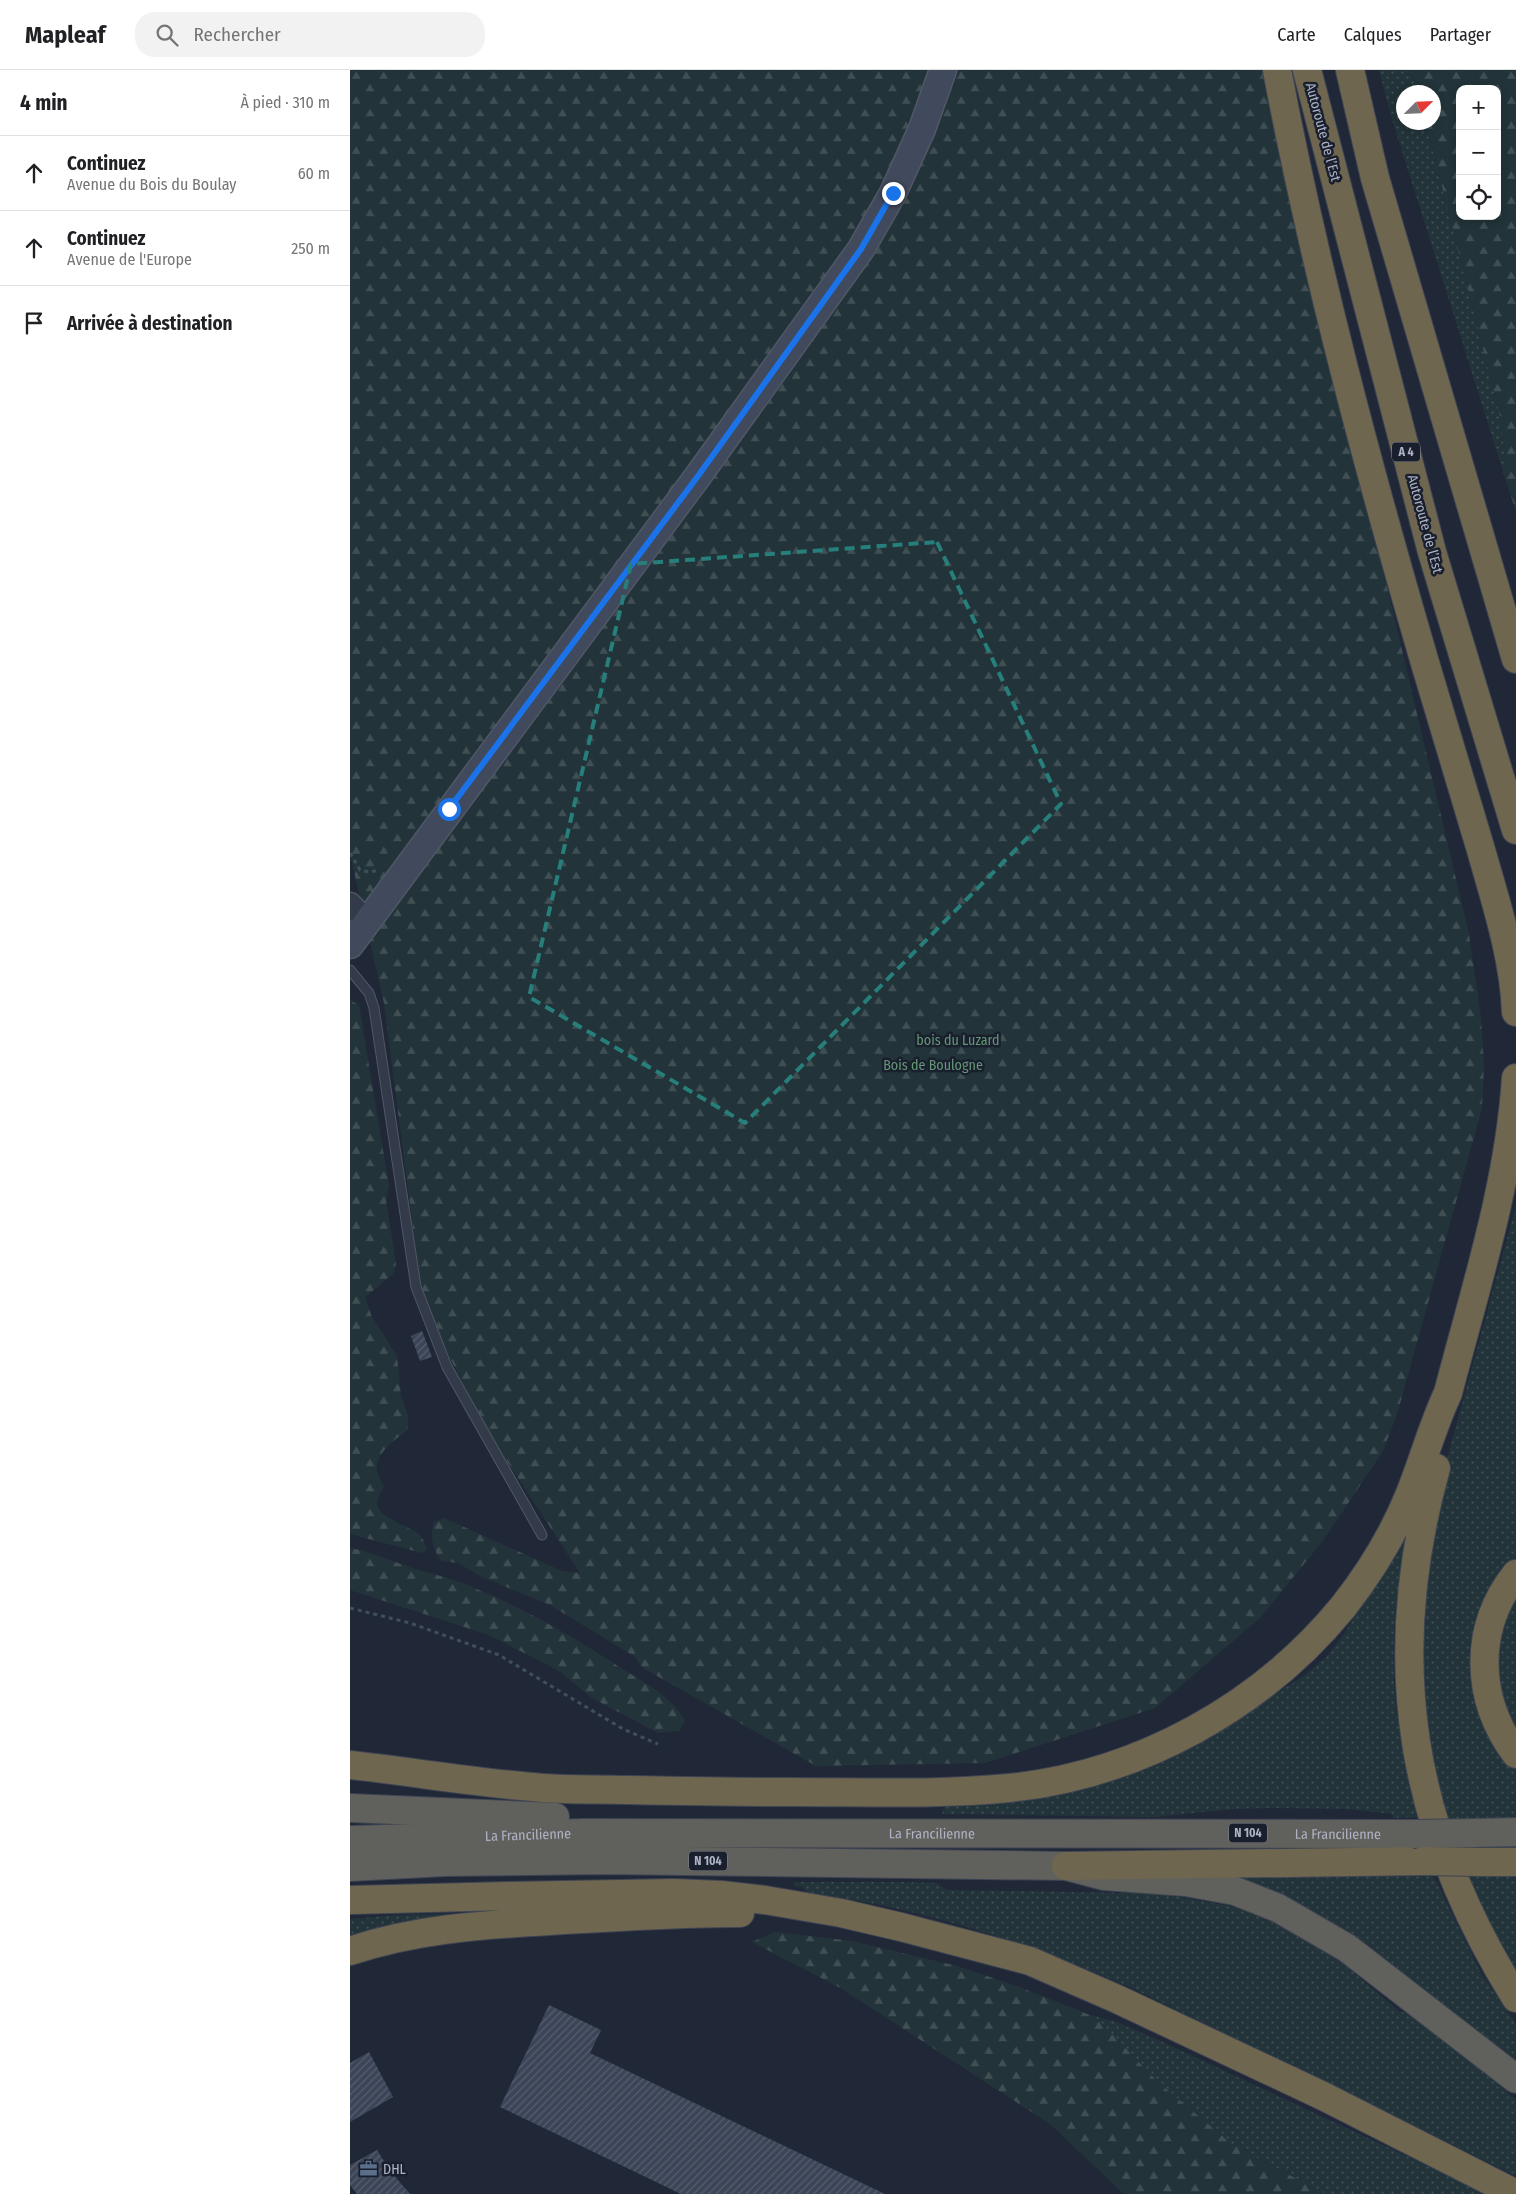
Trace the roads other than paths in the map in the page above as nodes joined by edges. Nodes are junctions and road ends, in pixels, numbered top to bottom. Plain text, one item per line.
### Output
1 (943, 70) edge
2 (1277, 70) edge
3 (1306, 70) edge
4 (1350, 70) edge
5 (1516, 659) edge
6 (1516, 830) edge
7 (359, 913) edge
8 (350, 945) edge
9 (350, 970) edge
10 (1516, 1012) edge
11 (1516, 1078) edge
12 (1448, 1393) junction
13 (542, 1536) dead end
14 (1516, 1574) edge
15 (350, 1748) edge
16 (1516, 1754) edge
17 (350, 1765) edge
18 (447, 1778) junction
19 (350, 1808) edge
20 (1516, 1832) edge
21 (649, 1833) junction
22 (350, 1840) edge
23 (1516, 1862) edge
24 (1066, 1866) junction
25 (350, 1867) edge
26 (350, 1900) edge
27 (798, 1907) junction
28 (350, 1951) edge
29 (1516, 1998) edge
30 (1516, 2079) edge
31 (1516, 2194) edge

1 - 7 main road
2 - 10 highway
3 - 6 highway, Autoroute de l’Est / A 4
4 - 5 highway
7 - 8 main road
9 - 13 lane
11 - 12 highway
12 - 18 highway
12 - 29 highway
14 - 16 highway
15 - 18 highway
17 - 18 highway
19 - 21 highway
20 - 21 highway, La Francilienne / N 104, bridge
21 - 22 highway, La Francilienne / N 104
23 - 24 highway, bridge
24 - 25 highway, La Francilienne / N 104
24 - 30 highway, La Francilienne
26 - 27 highway
27 - 28 highway
27 - 31 highway

